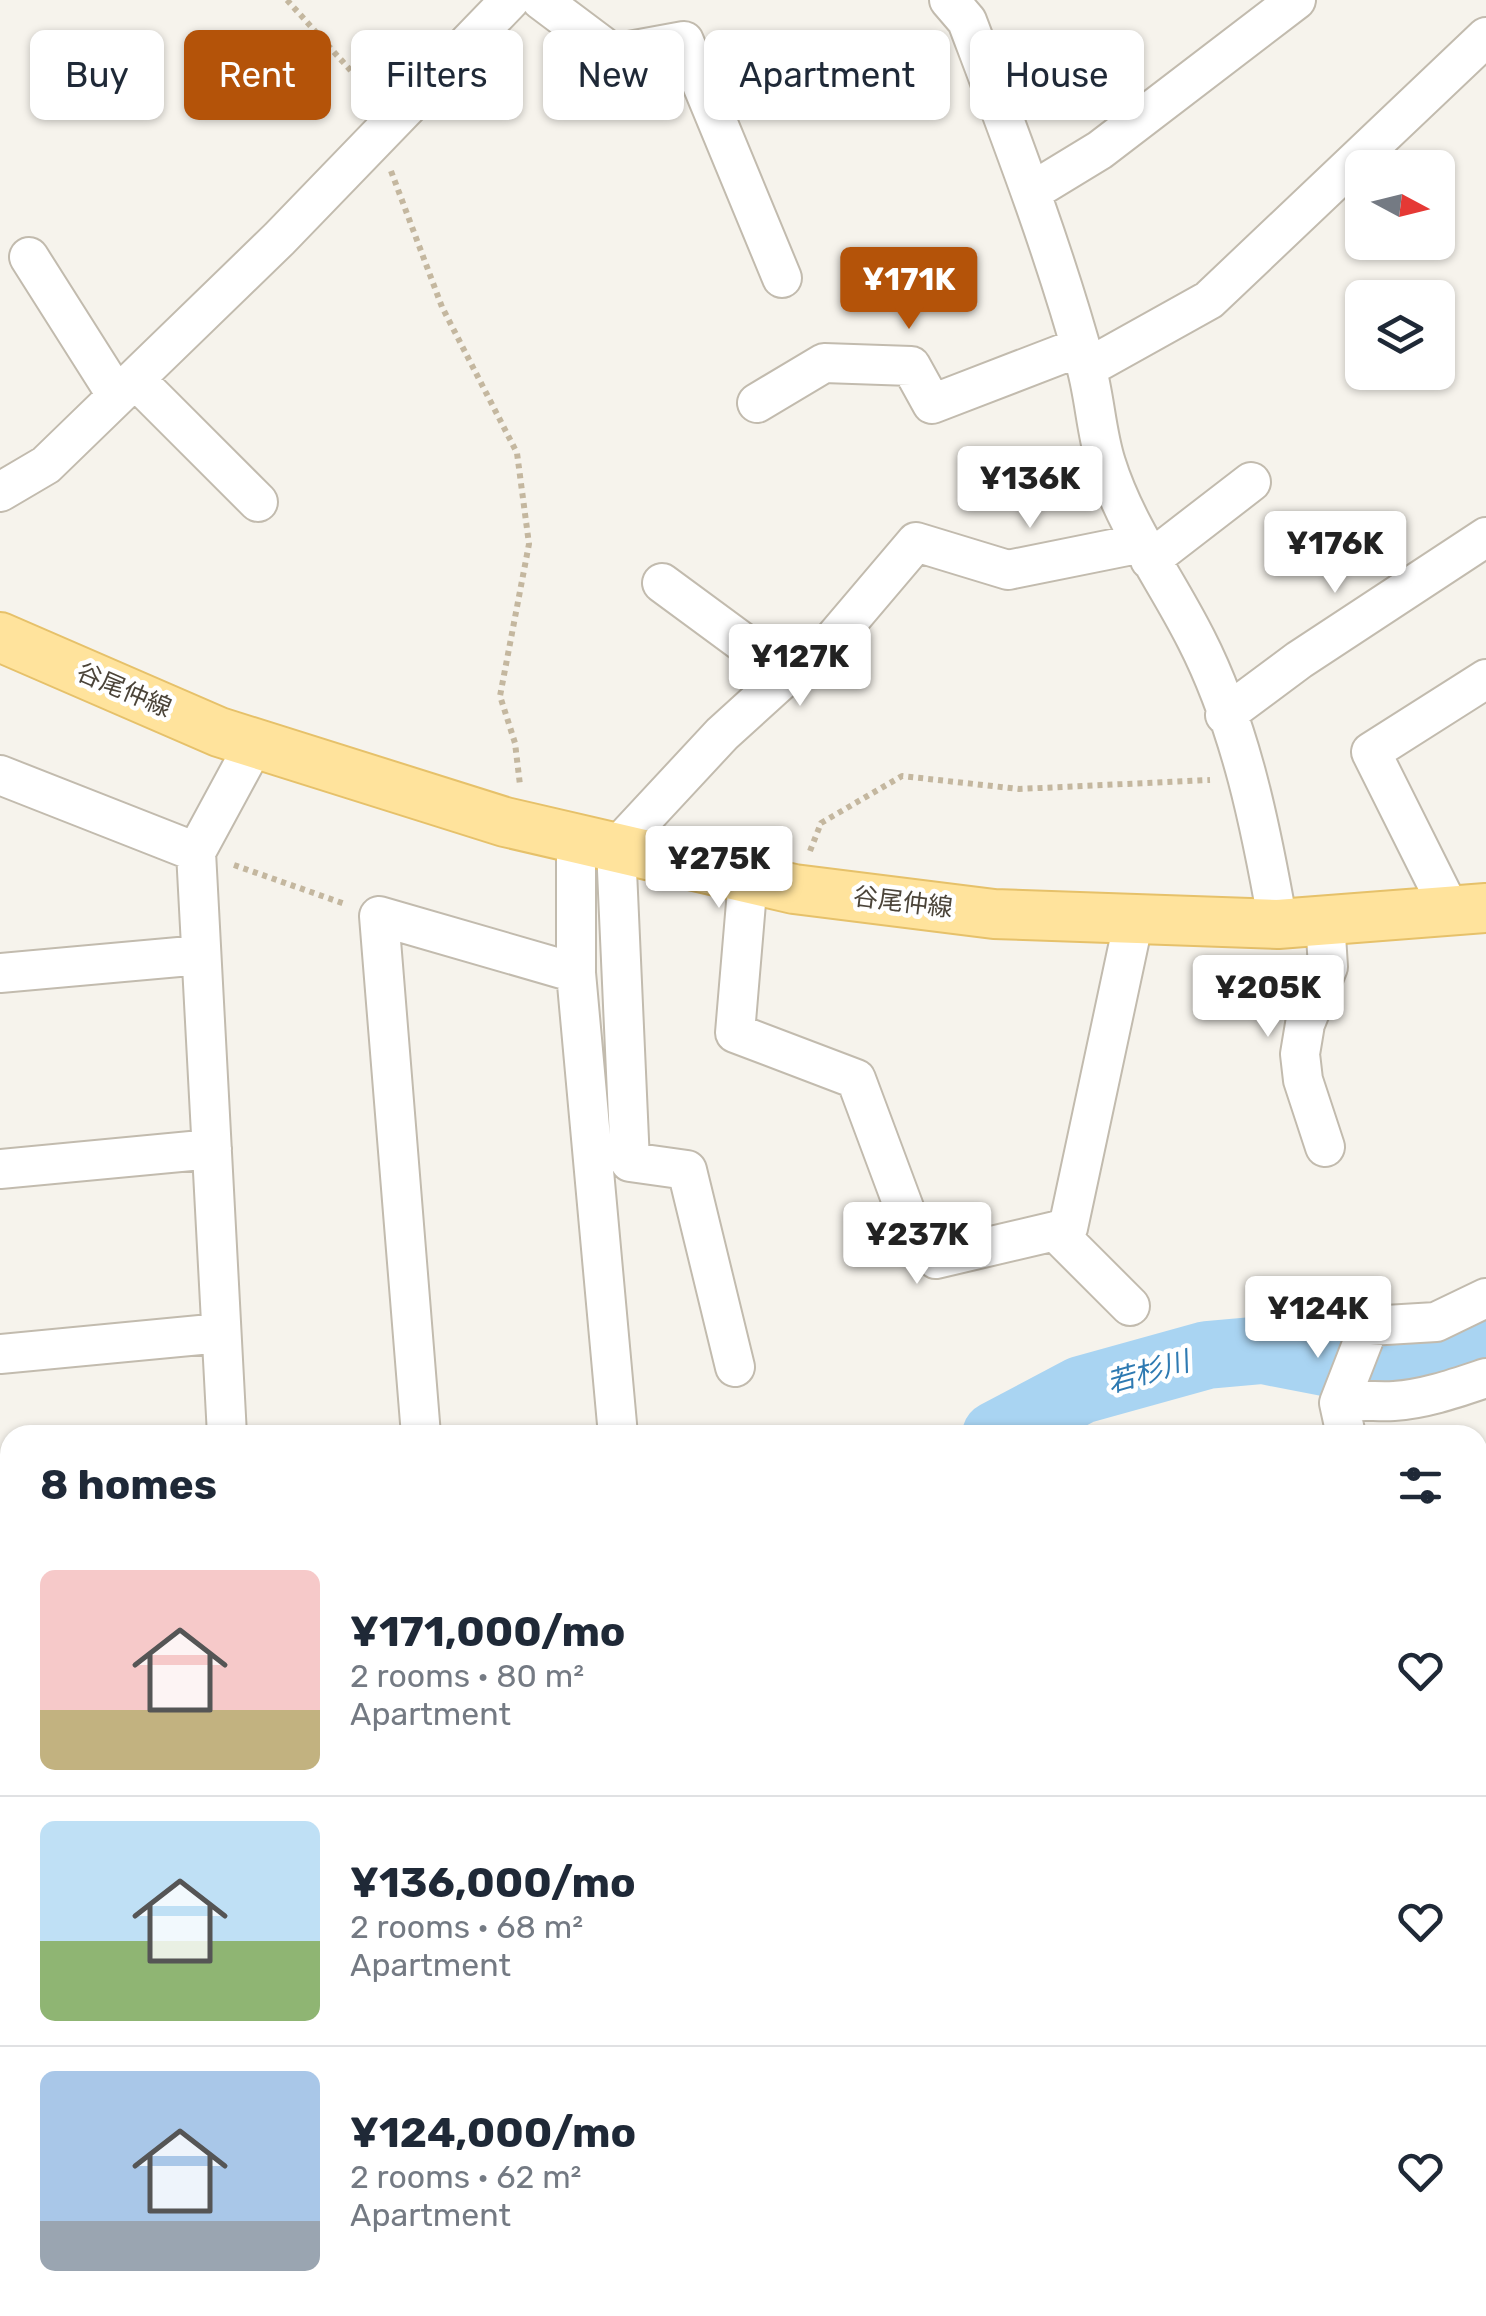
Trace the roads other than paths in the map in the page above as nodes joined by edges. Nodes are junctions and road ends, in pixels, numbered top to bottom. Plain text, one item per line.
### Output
1 (510, 0) edge
2 (542, 0) edge
3 (949, 0) edge
4 (1296, 0) edge
5 (1486, 37) edge
6 (1031, 192) junction
7 (29, 257) dead end
8 (782, 278) dead end
9 (1083, 358) junction
10 (126, 388) junction
11 (757, 403) dead end
12 (1252, 482) dead end
13 (0, 492) edge
14 (258, 502) dead end
15 (1486, 537) edge
16 (1146, 551) junction
17 (662, 583) dead end
18 (0, 637) edge
19 (787, 675) junction
20 (1486, 679) edge
21 (1226, 715) junction
22 (255, 743) junction
23 (0, 775) edge
24 (596, 843) junction
25 (196, 852) junction
26 (748, 878) junction
27 (1468, 909) edge
28 (1134, 918) junction
29 (1325, 920) junction
30 (1278, 924) junction
31 (202, 955) junction
32 (0, 973) edge
33 (576, 973) junction
34 (1325, 1146) dead end
35 (212, 1149) junction
36 (0, 1169) edge
37 (1056, 1231) junction
38 (1486, 1298) edge
39 (1130, 1306) dead end
40 (221, 1333) junction
41 (0, 1354) edge
42 (735, 1367) dead end
43 (1486, 1378) edge
44 (1343, 1419) edge
45 (226, 1425) edge
46 (419, 1425) edge
47 (617, 1425) edge

1 - 10 street
2 - 8 street
3 - 6 street
4 - 6 street
5 - 9 street
6 - 9 street
7 - 10 street
9 - 11 street
9 - 16 street
10 - 13 street
10 - 14 street
12 - 16 street
15 - 21 street
16 - 19 street
16 - 21 street
17 - 19 street
18 - 22 main road, 谷尾仲線
19 - 24 street
20 - 27 street
21 - 30 street
22 - 24 main road, 谷尾仲線
22 - 25 street
23 - 25 street
24 - 26 main road, 谷尾仲線
24 - 33 street
24 - 42 street
25 - 31 street
26 - 28 main road, 谷尾仲線
26 - 37 street
27 - 29 main road, 谷尾仲線
28 - 30 main road, 谷尾仲線
28 - 37 street
29 - 30 main road, 谷尾仲線
29 - 34 street
31 - 32 street
31 - 35 street
33 - 46 street
33 - 47 street
35 - 36 street
35 - 40 street
37 - 39 street
38 - 44 street
40 - 41 street
40 - 45 street
43 - 44 street

